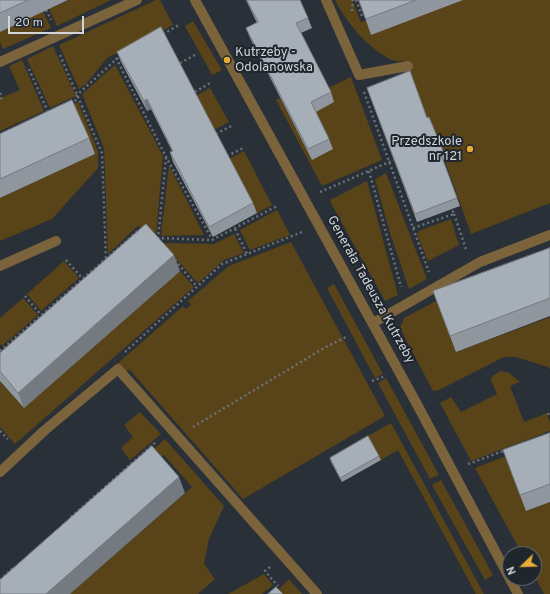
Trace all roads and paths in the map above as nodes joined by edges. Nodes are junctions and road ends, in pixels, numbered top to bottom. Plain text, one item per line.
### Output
1 (137, 0) edge
2 (195, 0) edge
3 (326, 0) edge
4 (356, 0) edge
5 (362, 16) edge
6 (179, 25) dead end
7 (158, 36) edge
8 (53, 39) junction
9 (22, 52) junction
10 (124, 53) edge
11 (195, 55) dead end
12 (116, 58) junction
13 (0, 62) edge
14 (180, 63) edge
15 (408, 66) dead end
16 (359, 75) junction
17 (210, 83) dead end
18 (195, 92) edge
19 (0, 93) edge
20 (77, 95) junction
21 (0, 100) edge
22 (69, 103) edge
23 (55, 109) edge
24 (233, 125) dead end
25 (216, 134) edge
26 (245, 147) dead end
27 (227, 156) edge
28 (166, 157) junction
29 (394, 160) edge
30 (388, 162) junction
31 (369, 170) junction
32 (319, 192) dead end
33 (277, 206) dead end
34 (452, 209) edge
35 (454, 214) junction
36 (319, 224) junction
37 (413, 228) junction
38 (235, 229) junction
39 (145, 233) edge
40 (550, 235) edge
41 (152, 236) edge
42 (158, 239) junction
43 (212, 240) junction
44 (56, 241) dead end
45 (124, 243) junction
46 (161, 243) edge
47 (128, 247) edge
48 (170, 254) edge
49 (247, 254) junction
50 (106, 258) junction
51 (66, 260) dead end
52 (0, 266) edge
53 (473, 266) junction
54 (82, 278) junction
55 (86, 283) edge
56 (197, 287) junction
57 (435, 287) junction
58 (25, 296) dead end
59 (405, 304) junction
60 (42, 314) junction
61 (46, 318) edge
62 (373, 323) junction
63 (348, 336) dead end
64 (1, 349) edge
65 (6, 353) edge
66 (124, 353) dead end
67 (548, 413) dead end
68 (550, 417) edge
69 (177, 436) junction
70 (160, 439) dead end
71 (511, 448) edge
72 (149, 449) junction
73 (154, 454) edge
74 (468, 464) dead end
75 (0, 472) edge
76 (85, 505) junction
77 (90, 511) edge
78 (68, 520) edge
79 (273, 564) dead end
80 (17, 565) edge
81 (6, 575) junction
82 (0, 580) edge
83 (11, 581) edge
84 (282, 582) dead end
85 (278, 586) junction
86 (274, 589) edge
87 (317, 594) edge
88 (518, 594) edge

1 - 8 street
2 - 36 street, Generała Tadeusza Kutrzeby
3 - 16 street
4 - 5 path
6 - 7 path
8 - 9 street
8 - 20 path
9 - 13 street
9 - 23 path
10 - 12 path
11 - 14 path
12 - 20 path
12 - 28 path
15 - 16 street
16 - 30 path
17 - 18 path
19 - 21 path
20 - 22 path
20 - 50 path
24 - 25 path
26 - 27 path
28 - 42 path
28 - 43 path
29 - 30 path
30 - 31 path
30 - 37 path
31 - 32 path
31 - 59 path
33 - 38 path
34 - 35 path
35 - 37 path
35 - 53 path
36 - 49 path
36 - 62 street, Generała Tadeusza Kutrzeby
37 - 57 path
38 - 43 path
38 - 49 path
39 - 45 path
40 - 53 street
41 - 42 path
42 - 43 path
42 - 46 path
44 - 52 street
45 - 47 path
45 - 50 path
48 - 56 path
49 - 56 path
50 - 54 path
51 - 54 path
53 - 57 street
54 - 55 path
54 - 60 path
56 - 66 path
57 - 59 street
58 - 60 path
59 - 62 street
60 - 61 path
60 - 64 path
62 - 88 street, Generała Tadeusza Kutrzeby
63 - 69 path
64 - 65 path
67 - 68 path
69 - 75 street
69 - 87 street
70 - 72 path
71 - 74 path
72 - 73 path
72 - 76 path
76 - 77 path
76 - 78 path
79 - 85 path
80 - 81 path
81 - 82 path
81 - 83 path
84 - 85 path
85 - 86 path

